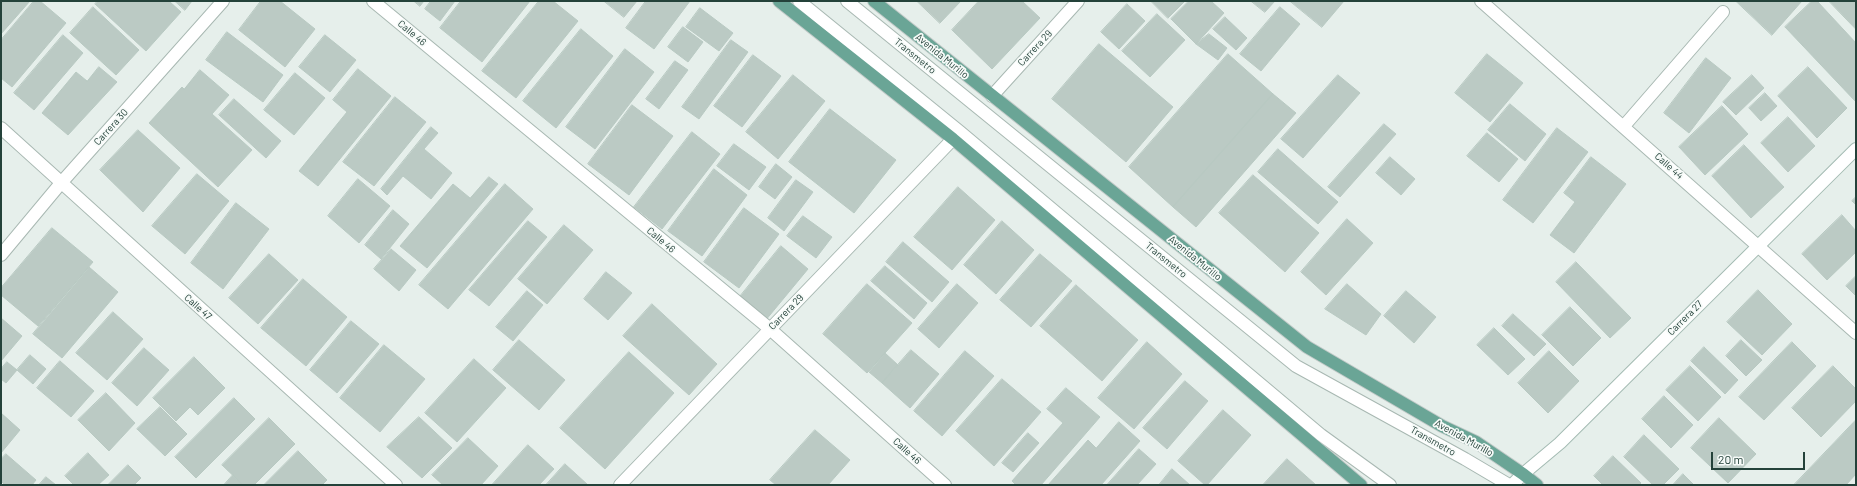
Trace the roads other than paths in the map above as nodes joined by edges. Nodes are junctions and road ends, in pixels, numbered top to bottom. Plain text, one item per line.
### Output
1 (223, 1) edge
2 (373, 1) edge
3 (779, 1) edge
4 (799, 1) edge
5 (847, 1) edge
6 (874, 1) edge
7 (1078, 1) edge
8 (1482, 1) edge
9 (1723, 12) dead end
10 (992, 96) junction
11 (1624, 126) junction
12 (1, 128) edge
13 (953, 139) junction
14 (1856, 149) edge
15 (61, 183) junction
16 (1758, 245) junction
17 (1, 255) edge
18 (770, 329) junction
19 (1856, 333) edge
20 (1523, 474) junction
21 (396, 485) edge
22 (620, 485) edge
23 (945, 485) edge
24 (1361, 485) edge
25 (1390, 485) edge
26 (1508, 485) edge
27 (1512, 485) edge
28 (1537, 485) edge

1 - 15 street, Carrera 30
2 - 18 street, Calle 46
3 - 13 main road
4 - 25 street
5 - 26 street, Transmetro
6 - 10 main road, Avenida Murillo
7 - 10 street, Carrera 29
8 - 11 street, Calle 44
9 - 11 street
10 - 20 main road, Avenida Murillo
11 - 16 street, Calle 44
12 - 15 street, Calle 47
13 - 18 street, Carrera 29
13 - 24 main road
14 - 16 street, Carrera 27
15 - 17 street, Carrera 30
15 - 21 street, Calle 47
16 - 19 street, Calle 44
16 - 20 street, Carrera 27
18 - 22 street, Carrera 29
18 - 23 street, Calle 46
20 - 27 street, Carrera 27
20 - 28 main road, Avenida Murillo

